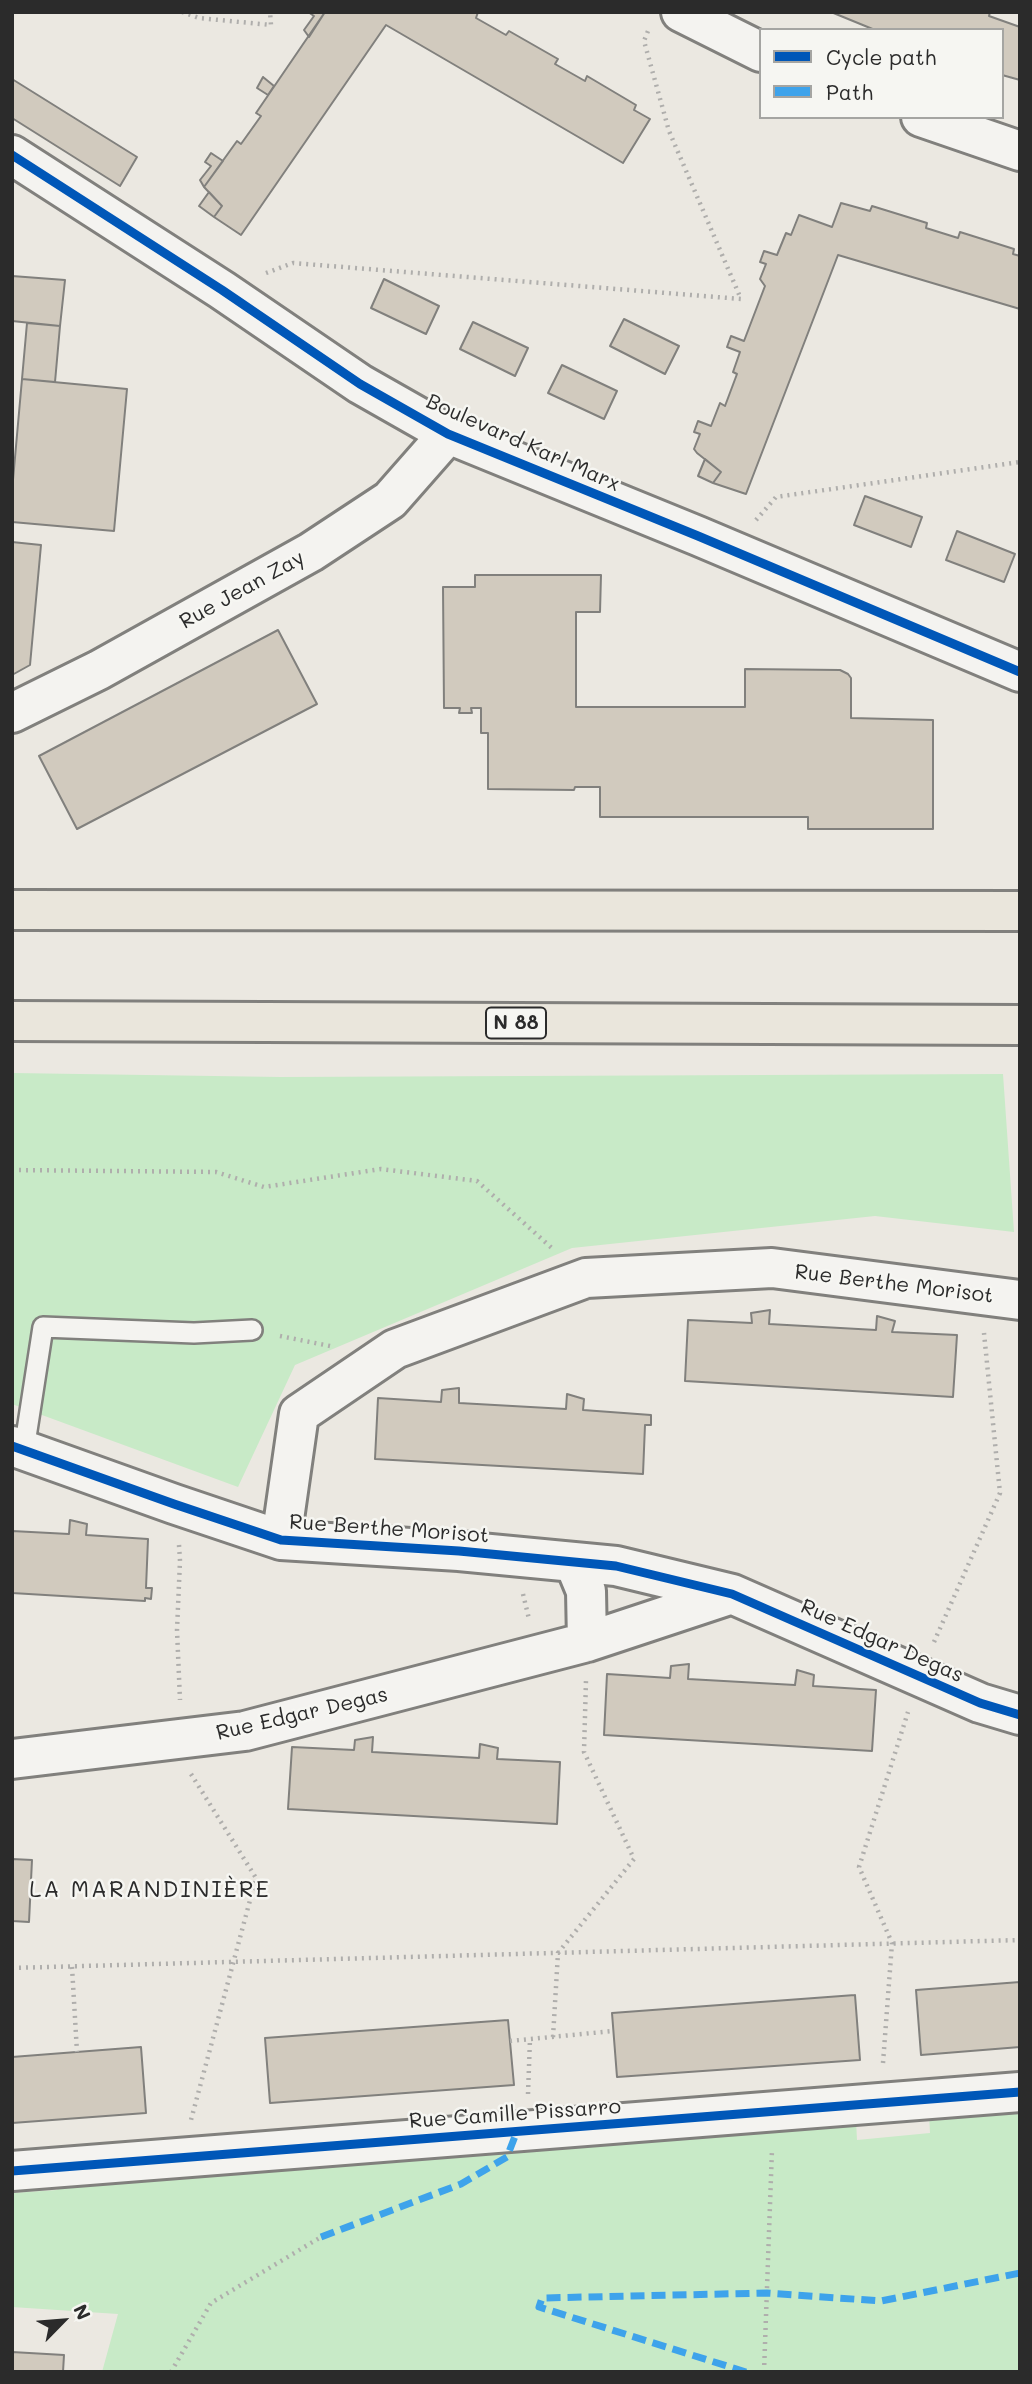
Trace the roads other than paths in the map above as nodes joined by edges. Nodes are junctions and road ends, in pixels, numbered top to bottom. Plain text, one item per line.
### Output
1 (666, 17) edge
2 (759, 51) edge
3 (927, 119) edge
4 (1020, 151) edge
5 (12, 155) edge
6 (448, 434) junction
7 (1020, 672) edge
8 (12, 713) edge
9 (12, 911) edge
10 (1020, 911) edge
11 (12, 1021) edge
12 (1020, 1025) edge
13 (1020, 1300) edge
14 (252, 1330) road end
15 (18, 1448) edge
16 (282, 1540) junction
17 (574, 1562) junction
18 (732, 1594) junction
19 (587, 1642) junction
20 (1020, 1715) edge
21 (12, 1759) edge
22 (1020, 2092) edge
23 (12, 2171) edge

1 - 2 street
3 - 4 street
5 - 6 street, Boulevard Karl Marx
6 - 7 street, Boulevard Karl Marx
6 - 8 street, Rue Jean Zay
9 - 10 highway
11 - 12 highway, N 88
13 - 16 street, Rue Berthe Morisot
14 - 15 lane
15 - 16 street, Rue Berthe Morisot
16 - 17 street, Rue Berthe Morisot
17 - 18 street, Rue Berthe Morisot
17 - 19 street
18 - 19 street, Rue Edgar Degas
18 - 20 street, Rue Edgar Degas
19 - 21 street, Rue Edgar Degas
22 - 23 street, Rue Camille Pissarro

